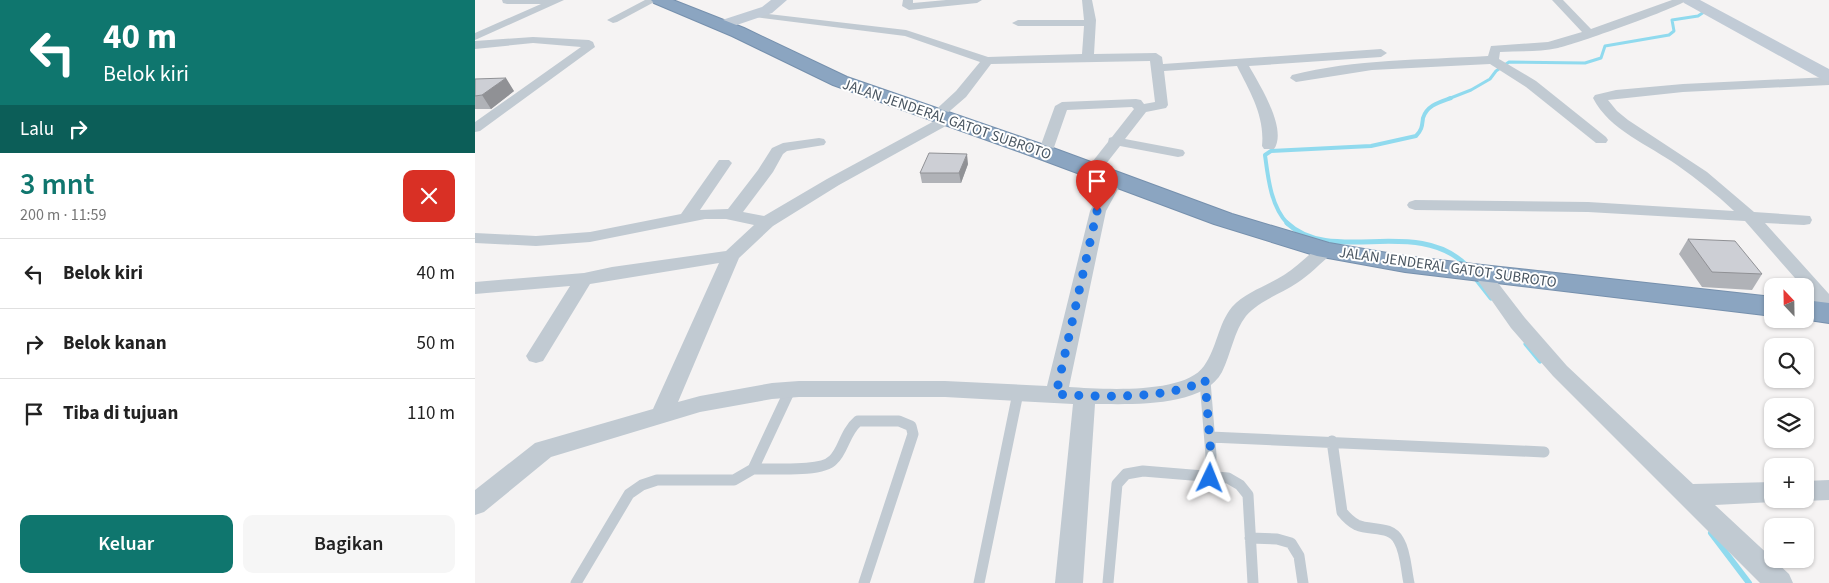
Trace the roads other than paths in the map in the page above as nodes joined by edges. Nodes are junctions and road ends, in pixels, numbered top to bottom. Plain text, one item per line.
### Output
1 (653, 0) edge
2 (659, 0) edge
3 (780, 0) edge
4 (908, 0) edge
5 (977, 0) edge
6 (1087, 0) edge
7 (1557, 0) edge
8 (1682, 0) edge
9 (1689, 0) edge
10 (507, 1) edge
11 (557, 1) edge
12 (755, 14) junction
13 (613, 20) dead end
14 (1090, 23) junction
15 (1018, 24) dead end
16 (722, 25) junction
17 (1591, 34) junction
18 (475, 37) edge
19 (475, 45) edge
20 (1390, 52) dead end
21 (1088, 57) junction
22 (1326, 57) junction
23 (987, 61) junction
24 (1829, 61) edge
25 (1804, 62) junction
26 (1241, 63) junction
27 (1499, 63) junction
28 (1158, 68) junction
29 (1332, 71) junction
30 (1829, 76) edge
31 (1296, 78) dead end
32 (1829, 81) edge
33 (1141, 109) junction
34 (943, 117) junction
35 (475, 128) edge
36 (1601, 140) dead end
37 (1114, 141) junction
38 (819, 142) dead end
39 (1269, 146) dead end
40 (1045, 153) junction
41 (1178, 153) dead end
42 (724, 163) dead end
43 (1093, 171) junction
44 (1115, 180) junction
45 (1415, 205) dead end
46 (732, 215) junction
47 (688, 216) junction
48 (1749, 216) junction
49 (1804, 220) dead end
50 (767, 222) junction
51 (475, 238) edge
52 (1326, 250) junction
53 (731, 256) junction
54 (1474, 273) junction
55 (584, 279) junction
56 (475, 288) edge
57 (1764, 306) edge
58 (1829, 307) edge
59 (1814, 311) edge
60 (1829, 313) edge
61 (536, 356) dead end
62 (1205, 380) junction
63 (790, 390) junction
64 (1018, 393) junction
65 (1056, 394) junction
66 (1085, 396) junction
67 (661, 415) junction
68 (1210, 437) junction
69 (1332, 441) junction
70 (1544, 452) dead end
71 (753, 469) junction
72 (1210, 478) junction
73 (1829, 490) edge
74 (1814, 491) edge
75 (1764, 492) edge
76 (1687, 495) junction
77 (475, 504) edge
78 (1250, 538) junction
79 (576, 583) edge
80 (864, 583) edge
81 (979, 583) edge
82 (1069, 583) edge
83 (1108, 583) edge
84 (1253, 583) edge
85 (1303, 583) edge
86 (1409, 583) edge
87 (1779, 583) edge

1 - 13 street
2 - 16 highway, JALAN JENDERAL GATOT SUBROTO
3 - 12 main road
4 - 5 street
6 - 14 street
7 - 17 street
8 - 17 street
9 - 25 main road
10 - 11 street
11 - 18 street
12 - 16 main road
12 - 23 street
14 - 15 street
14 - 21 street
16 - 34 highway, JALAN JENDERAL GATOT SUBROTO
17 - 27 street
19 - 35 street
20 - 22 street
21 - 23 street
21 - 28 street
22 - 26 street
22 - 29 street
23 - 34 street
24 - 25 main road
25 - 30 main road
26 - 28 street
26 - 39 street
27 - 29 street
27 - 36 street
28 - 33 street
29 - 31 street
32 - 48 street
33 - 37 street
33 - 40 street
34 - 40 highway, JALAN JENDERAL GATOT SUBROTO
34 - 50 street
37 - 41 street
37 - 43 street
38 - 46 street
40 - 43 highway, JALAN JENDERAL GATOT SUBROTO
42 - 47 street
43 - 44 highway, JALAN JENDERAL GATOT SUBROTO
44 - 52 highway, JALAN JENDERAL GATOT SUBROTO
44 - 65 street
45 - 48 street
46 - 47 street
46 - 50 street
47 - 51 street
48 - 49 street
48 - 58 street
50 - 53 street
52 - 54 highway, JALAN JENDERAL GATOT SUBROTO
52 - 62 street
53 - 55 street
53 - 67 street
54 - 57 highway, JALAN JENDERAL GATOT SUBROTO
54 - 76 street
55 - 56 street
55 - 61 street
59 - 60 highway
62 - 66 street
62 - 68 lane
63 - 64 street
63 - 67 street
63 - 71 lane
64 - 65 street
64 - 81 lane
65 - 66 street
66 - 82 street
67 - 77 street
68 - 69 lane
68 - 72 lane
69 - 70 lane
69 - 86 lane
71 - 79 lane
71 - 80 lane
72 - 78 lane
72 - 83 lane
73 - 74 street
75 - 76 street
76 - 87 street
78 - 84 lane
78 - 85 lane

